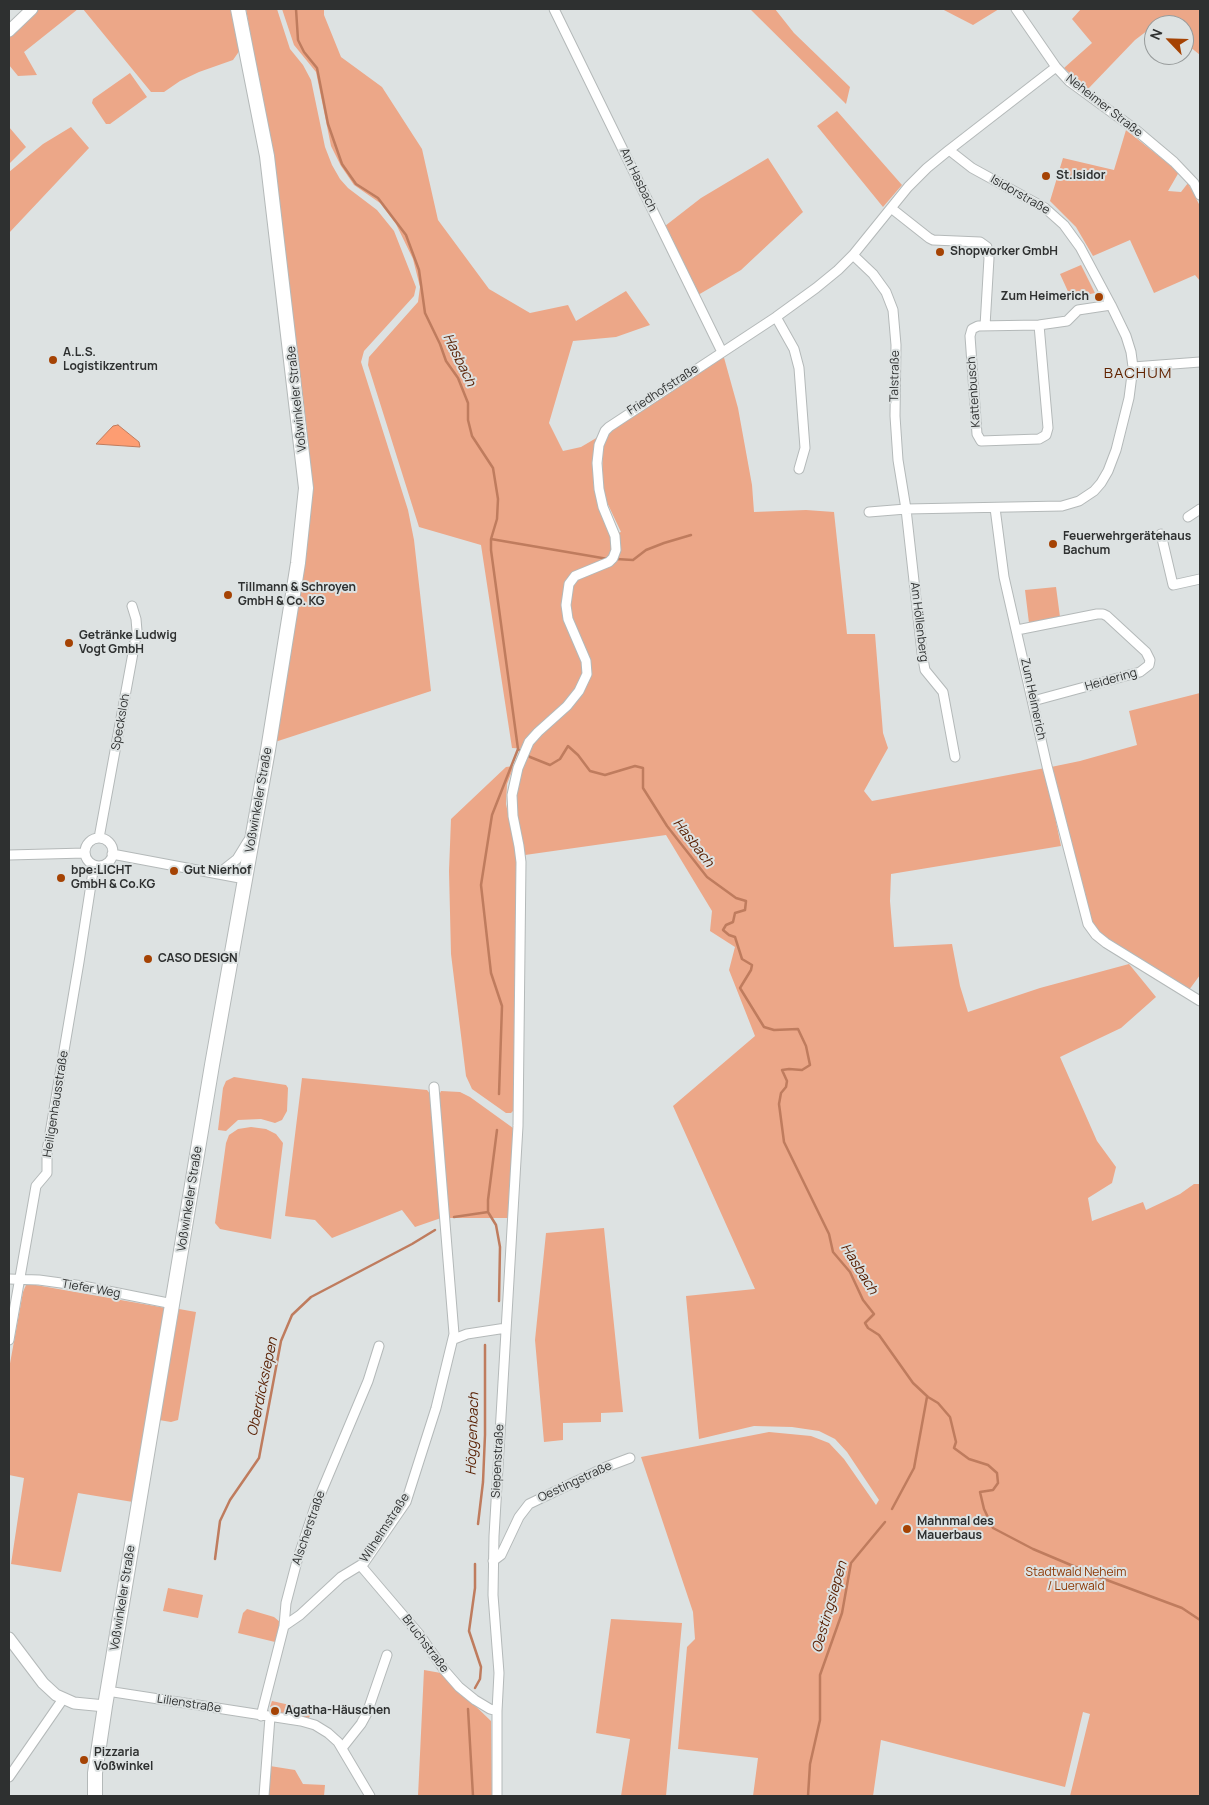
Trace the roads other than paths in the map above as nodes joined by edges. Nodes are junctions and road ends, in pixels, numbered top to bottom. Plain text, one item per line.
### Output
1 (32, 9) edge
2 (238, 9) edge
3 (554, 9) edge
4 (1016, 9) edge
5 (9, 31) edge
6 (1056, 67) junction
7 (949, 150) junction
8 (1200, 195) edge
9 (892, 208) junction
10 (853, 255) junction
11 (1111, 305) junction
12 (776, 317) junction
13 (1039, 325) junction
14 (985, 326) junction
15 (722, 352) junction
16 (1200, 362) edge
17 (1133, 367) junction
18 (799, 468) dead end
19 (995, 508) junction
20 (906, 509) junction
21 (1200, 509) edge
22 (869, 512) dead end
23 (1188, 517) dead end
24 (1161, 534) dead end
25 (1200, 579) edge
26 (132, 606) dead end
27 (1017, 630) junction
28 (1033, 701) junction
29 (955, 757) dead end
30 (521, 759) joint
31 (252, 835) junction
32 (99, 838) junction
33 (85, 853) junction
34 (112, 854) junction
35 (9, 855) edge
36 (94, 865) junction
37 (218, 874) junction
38 (245, 879) junction
39 (1200, 1001) edge
40 (434, 1087) dead end
41 (19, 1278) junction
42 (9, 1279) edge
43 (173, 1304) junction
44 (506, 1328) junction
45 (454, 1339) junction
46 (9, 1340) edge
47 (379, 1346) dead end
48 (630, 1458) dead end
49 (493, 1561) junction
50 (361, 1566) junction
51 (284, 1626) junction
52 (9, 1638) edge
53 (387, 1655) dead end
54 (108, 1691) junction
55 (63, 1699) junction
56 (105, 1706) junction
57 (497, 1711) junction
58 (266, 1716) junction
59 (342, 1748) junction
60 (9, 1777) edge
61 (95, 1796) edge
62 (264, 1796) edge
63 (370, 1796) edge
64 (497, 1796) edge

1 - 5 street
2 - 31 main road, Voßwinkeler Straße
3 - 15 street, Am Hasbach
4 - 6 street, Neheimer Straße
6 - 7 street
6 - 8 street, Neheimer Straße
7 - 9 street, Friedhofstraße
7 - 11 street, Isidorstraße
9 - 10 street, Friedhofstraße
9 - 14 street
10 - 12 street, Friedhofstraße
10 - 20 street, Talstraße
11 - 13 street
11 - 17 street, Isidorstraße
12 - 15 street, Friedhofstraße
12 - 18 street
13 - 14 street
13 - 14 street, Kattenbusch
15 - 30 street, Friedhofstraße
16 - 17 street
17 - 19 street
19 - 20 street
19 - 27 street, Zum Heimerich
20 - 22 street
20 - 29 street, Am Höllenberg
21 - 23 street
24 - 25 street
26 - 32 street, Specksloh
27 - 28 street, Zum Heimerich
27 - 28 street, Heidering
28 - 39 street, Zum Heimerich
30 - 44 street, Siepenstraße
31 - 37 street
31 - 38 main road, Voßwinkeler Straße
32 - 33 street
32 - 34 street
33 - 35 street
33 - 36 street
34 - 36 street
34 - 37 street
36 - 41 street, Heiligenhausstraße
37 - 38 street
38 - 43 main road, Voßwinkeler Straße
40 - 45 street, Wilhelmstraße
41 - 42 street, Tiefer Weg
41 - 43 street, Tiefer Weg
41 - 46 street, Heiligenhausstraße
43 - 54 main road, Voßwinkeler Straße
44 - 45 street
44 - 49 street, Siepenstraße
45 - 50 street, Wilhelmstraße
47 - 51 street, Alscherstraße
48 - 49 street, Oestingstraße
49 - 57 street, Siepenstraße
50 - 51 street, Wilhelmstraße
50 - 57 street, Bruchstraße
51 - 58 street, Alscherstraße
52 - 55 street
53 - 59 street
54 - 56 main road, Voßwinkeler Straße
54 - 58 street, Lilienstraße
55 - 56 street
55 - 60 street
56 - 61 main road, Voßwinkeler Straße
57 - 64 street, Siepenstraße
58 - 59 street, Lilienstraße
58 - 62 street, Alscherstraße
59 - 63 street, Lilienstraße

